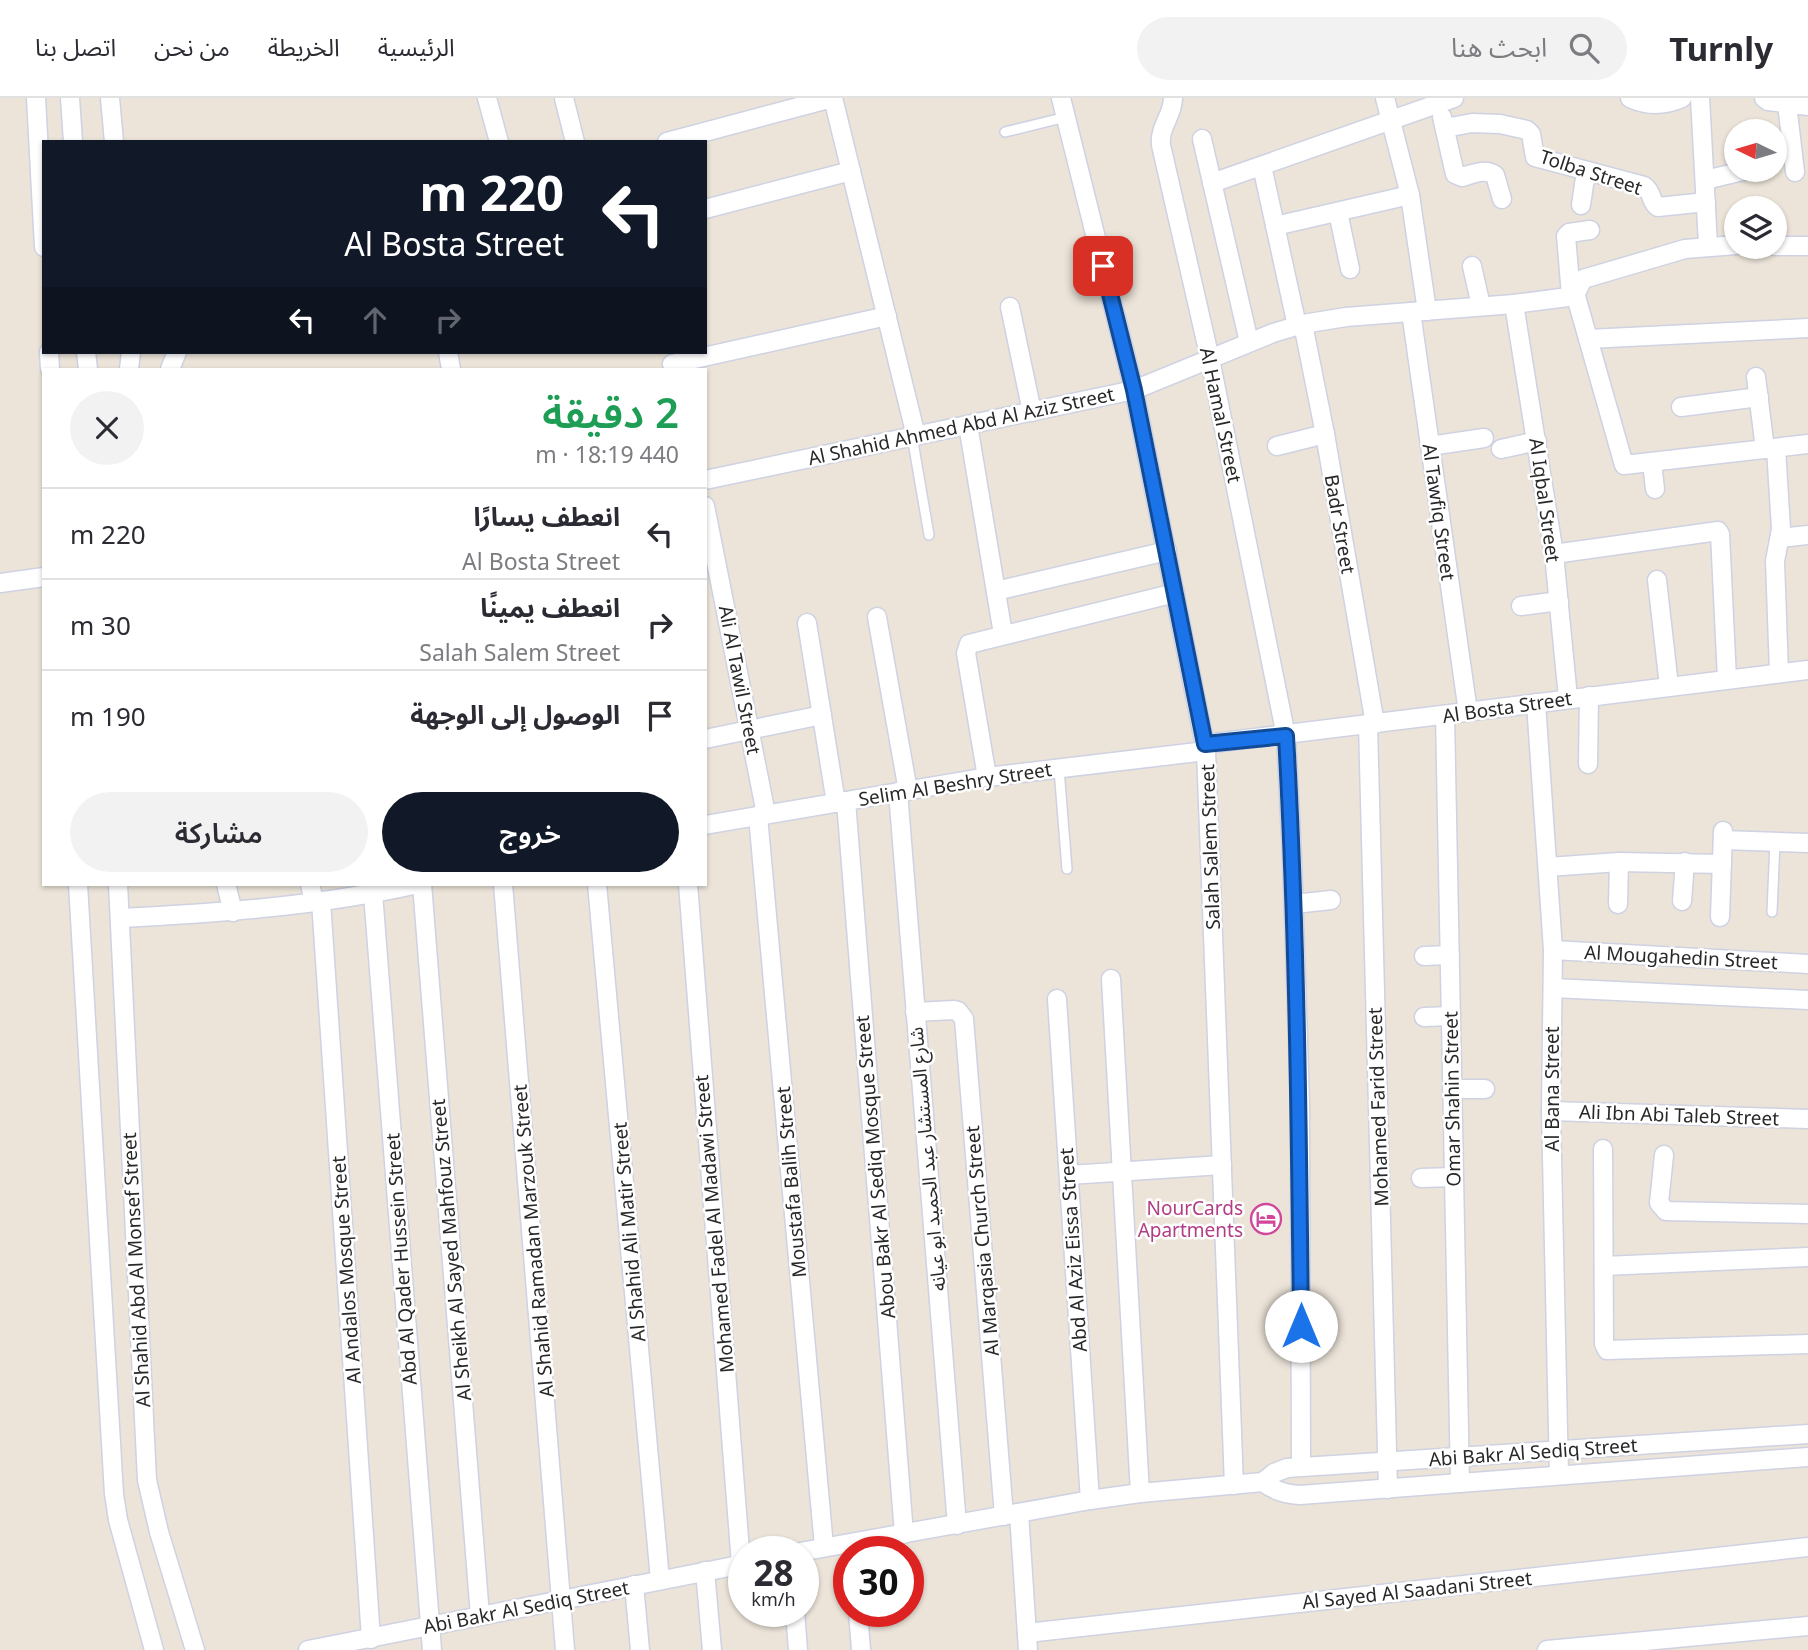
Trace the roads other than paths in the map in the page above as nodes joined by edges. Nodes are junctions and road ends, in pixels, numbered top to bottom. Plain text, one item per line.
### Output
1 (36, 98) edge
2 (70, 98) edge
3 (110, 98) edge
4 (487, 98) edge
5 (564, 98) edge
6 (833, 98) edge
7 (1061, 98) edge
8 (1173, 98) edge
9 (1385, 98) edge
10 (1630, 98) edge
11 (1682, 98) edge
12 (1700, 98) edge
13 (1764, 98) edge
14 (1447, 101) edge
15 (1787, 104) junction
16 (1808, 106) edge
17 (1066, 117) junction
18 (1392, 120) junction
19 (1445, 128) junction
20 (1005, 132) dead end
21 (1202, 139) dead end
22 (73, 140) edge
23 (114, 140) edge
24 (498, 140) edge
25 (574, 140) edge
26 (675, 140) edge
27 (1262, 166) junction
28 (851, 171) junction
29 (1586, 171) junction
30 (1795, 173) dead end
31 (1724, 176) edge
32 (1705, 180) junction
33 (1213, 183) junction
34 (1410, 195) junction
35 (1502, 199) dead end
36 (1706, 202) junction
37 (1581, 205) dead end
38 (707, 208) edge
39 (42, 210) edge
40 (1338, 212) junction
41 (1275, 226) junction
42 (1590, 230) dead end
43 (1724, 245) edge
44 (1708, 246) junction
45 (1787, 246) edge
46 (1808, 246) edge
47 (1472, 266) dead end
48 (1350, 269) dead end
49 (1573, 294) junction
50 (1514, 304) junction
51 (1481, 306) junction
52 (1010, 307) dead end
53 (1419, 312) junction
54 (887, 316) junction
55 (1300, 325) junction
56 (1808, 328) edge
57 (1588, 339) junction
58 (1250, 342) junction
59 (1210, 359) junction
60 (671, 362) edge
61 (1756, 377) dead end
62 (1134, 390) junction
63 (1759, 397) junction
64 (1681, 407) dead end
65 (1032, 412) junction
66 (968, 425) junction
67 (1325, 434) junction
68 (914, 436) junction
69 (1484, 438) dead end
70 (1536, 441) junction
71 (1808, 444) edge
72 (1277, 446) dead end
73 (1430, 446) junction
74 (1501, 449) dead end
75 (1771, 449) junction
76 (1653, 463) junction
77 (707, 480) edge
78 (1656, 489) dead end
79 (707, 516) edge
80 (1808, 535) edge
81 (929, 536) dead end
82 (1780, 538) junction
83 (1167, 551) junction
84 (1554, 554) junction
85 (42, 577) edge
86 (1657, 580) dead end
87 (0, 583) edge
88 (996, 591) junction
89 (1175, 593) junction
90 (1559, 601) junction
91 (1521, 606) dead end
92 (877, 617) dead end
93 (807, 623) dead end
94 (1003, 634) junction
95 (1808, 670) edge
96 (1779, 673) junction
97 (1727, 678) junction
98 (1669, 686) junction
99 (1589, 696) junction
100 (1567, 698) junction
101 (1535, 703) junction
102 (1468, 712) junction
103 (822, 715) junction
104 (1445, 715) junction
105 (1371, 724) junction
106 (750, 730) junction
107 (1286, 736) junction
108 (707, 739) edge
109 (1206, 748) junction
110 (1588, 764) dead end
111 (1059, 769) junction
112 (987, 777) junction
113 (903, 791) junction
114 (841, 802) junction
115 (762, 815) junction
116 (707, 825) edge
117 (1775, 842) junction
118 (1808, 843) edge
119 (1619, 862) junction
120 (1685, 862) junction
121 (1722, 864) junction
122 (1548, 867) junction
123 (1067, 869) dead end
124 (78, 886) edge
125 (118, 886) edge
126 (226, 886) edge
127 (311, 886) edge
128 (396, 886) edge
129 (420, 886) edge
130 (503, 886) edge
131 (597, 886) edge
132 (688, 886) edge
133 (373, 893) junction
134 (1331, 900) dead end
135 (317, 901) junction
136 (1682, 901) dead end
137 (1294, 904) junction
138 (1618, 904) dead end
139 (233, 912) junction
140 (1772, 912) dead end
141 (120, 918) junction
142 (1720, 918) dead end
143 (1553, 950) junction
144 (1450, 955) junction
145 (1424, 956) dead end
146 (1808, 964) edge
147 (1111, 979) dead end
148 (1553, 988) junction
149 (1057, 999) dead end
150 (1808, 1000) edge
151 (915, 1012) junction
152 (1451, 1016) junction
153 (1424, 1017) dead end
154 (1485, 1088) dead end
155 (1452, 1089) junction
156 (1551, 1111) junction
157 (1808, 1119) edge
158 (1603, 1149) dead end
159 (1664, 1154) dead end
160 (1222, 1165) junction
161 (1122, 1171) junction
162 (1069, 1175) junction
163 (1454, 1177) junction
164 (1422, 1178) dead end
165 (1808, 1214) edge
166 (1808, 1257) edge
167 (1604, 1266) junction
168 (1808, 1344) edge
169 (1808, 1434) edge
170 (1558, 1450) junction
171 (1459, 1457) junction
172 (1808, 1457) edge
173 (1388, 1461) junction
174 (1301, 1466) junction
175 (1559, 1475) junction
176 (1263, 1482) junction
177 (1460, 1483) junction
178 (1234, 1485) junction
179 (1388, 1489) junction
180 (1140, 1493) junction
181 (1090, 1500) junction
182 (1012, 1515) junction
183 (957, 1525) junction
184 (904, 1534) junction
185 (741, 1536) edge
186 (896, 1536) edge
187 (1808, 1547) edge
188 (824, 1548) junction
189 (833, 1548) edge
190 (819, 1549) edge
191 (728, 1567) edge
192 (705, 1571) junction
193 (660, 1580) junction
194 (634, 1586) junction
195 (562, 1599) junction
196 (480, 1616) junction
197 (430, 1626) junction
198 (1808, 1626) edge
199 (796, 1627) edge
200 (859, 1627) edge
201 (371, 1639) junction
202 (1027, 1642) edge
203 (154, 1650) edge
204 (195, 1650) edge
205 (308, 1650) edge
206 (432, 1650) edge
207 (565, 1650) edge
208 (640, 1650) edge
209 (712, 1650) edge
210 (798, 1650) edge
211 (861, 1650) edge
212 (1547, 1650) edge

1 - 39 street
2 - 22 street
3 - 23 street
4 - 24 street
5 - 25 street
6 - 26 street
6 - 28 street
7 - 17 street, Salah Salem Street
8 - 59 street, Al Hamal Street
9 - 18 street, Al Tawfiq Street
10 - 11 street
12 - 32 street
13 - 15 street
14 - 18 street
14 - 19 street
15 - 16 street
15 - 30 street
17 - 20 lane
17 - 62 street, Salah Salem Street
18 - 27 street
18 - 34 street, Al Tawfiq Street
19 - 29 street, Tolba Street
19 - 35 street
21 - 33 street
27 - 33 street
27 - 41 street, Badr Street
28 - 38 street
28 - 54 street
29 - 36 street, Tolba Street
29 - 37 street
31 - 32 street
32 - 36 street
33 - 58 street
34 - 40 street
34 - 53 street, Al Tawfiq Street
36 - 44 street
40 - 41 street
40 - 48 street
41 - 55 street, Badr Street
42 - 49 street
43 - 44 street, Al Shahid Ahmed Abd Al Aziz Street
44 - 49 street, Al Shahid Ahmed Abd Al Aziz Street
45 - 46 street
47 - 51 street
49 - 50 street, Al Shahid Ahmed Abd Al Aziz Street
49 - 57 street
50 - 51 street, Al Shahid Ahmed Abd Al Aziz Street
50 - 70 street, Al Iqbal Street
51 - 53 street, Al Shahid Ahmed Abd Al Aziz Street
52 - 65 street
53 - 55 street, Al Shahid Ahmed Abd Al Aziz Street
53 - 73 street, Al Tawfiq Street
54 - 60 street
54 - 68 street
55 - 58 street, Al Shahid Ahmed Abd Al Aziz Street
55 - 67 street, Badr Street
56 - 57 street
57 - 76 street
58 - 59 street, Al Shahid Ahmed Abd Al Aziz Street
59 - 62 street, Al Shahid Ahmed Abd Al Aziz Street
59 - 107 street, Al Hamal Street
61 - 63 street
62 - 65 street, Al Shahid Ahmed Abd Al Aziz Street
62 - 83 street, Salah Salem Street
63 - 64 street
63 - 75 street
65 - 66 street, Al Shahid Ahmed Abd Al Aziz Street
66 - 68 street, Al Shahid Ahmed Abd Al Aziz Street
66 - 88 street
67 - 72 street
67 - 105 street, Badr Street
68 - 77 street, Al Shahid Ahmed Abd Al Aziz Street
68 - 81 lane
69 - 73 street
70 - 74 street
70 - 84 street, Al Iqbal Street
71 - 75 street
73 - 102 street, Al Tawfiq Street
75 - 76 street
75 - 82 street
76 - 78 street
79 - 106 street, Ali Al Tawil Street
80 - 82 street
82 - 96 street
83 - 88 street
83 - 89 street, Salah Salem Street
84 - 90 street, Al Iqbal Street
84 - 97 street
85 - 87 street
86 - 98 street
88 - 94 street
89 - 94 street
89 - 109 street, Salah Salem Street
90 - 91 street
90 - 100 street, Al Iqbal Street
92 - 113 street, شارع المستشار عبد الحميد ابو عيانه
93 - 103 street, Abou Bakr Al Sediq Mosque Street
94 - 112 street
95 - 96 street, Al Bosta Street
96 - 97 street, Al Bosta Street
97 - 98 street, Al Bosta Street
98 - 99 street, Al Bosta Street
99 - 100 street, Al Bosta Street
99 - 110 street
100 - 101 street, Al Bosta Street
101 - 102 street, Al Bosta Street
101 - 122 street, Al Bana Street
102 - 104 street, Al Bosta Street
103 - 106 street
103 - 114 street, Abou Bakr Al Sediq Mosque Street
104 - 105 street, Al Bosta Street
104 - 144 street, Omar Shahin Street
105 - 107 street, Al Bosta Street
105 - 173 street, Mohamed Farid Street
106 - 108 street
106 - 115 street, Ali Al Tawil Street
107 - 109 street, Al Bosta Street
107 - 137 street, Al Hamal Street
109 - 111 street, Selim Al Beshry Street
109 - 160 street, Salah Salem Street
111 - 112 street, Selim Al Beshry Street
111 - 123 lane
112 - 113 street, Selim Al Beshry Street
113 - 114 street, Selim Al Beshry Street
113 - 151 street, شارع المستشار عبد الحميد ابو عيانه
114 - 115 street, Selim Al Beshry Street
114 - 184 street, Abou Bakr Al Sediq Mosque Street
115 - 116 street, Selim Al Beshry Street
115 - 188 street, Moustafa Balih Street
117 - 118 street
117 - 121 street
117 - 140 lane
119 - 120 street
119 - 122 street
119 - 138 street
120 - 121 street
120 - 136 street
121 - 142 street
122 - 143 street, Al Bana Street
124 - 203 street, Al Shahid Abd Al Monsef Street
125 - 141 street, Al Shahid Abd Al Monsef Street
126 - 139 street
127 - 135 street, Al Andalos Mosque Street
128 - 133 street
129 - 196 street, Al Sheikh Al Sayed Mahfouz Street
130 - 195 street, Al Shahid Ramadan Marzouk Street
131 - 193 street, Al Shahid Ali Matir Street
132 - 185 street, Mohamed Fadel Al Madawi Street
133 - 135 street
133 - 197 street, Abd Al Qader Hussein Street
134 - 137 street
135 - 139 street
135 - 201 street, Al Andalos Mosque Street
137 - 174 street, Al Hamal Street
139 - 141 street
141 - 204 street, Al Shahid Abd Al Monsef Street
143 - 146 street, Al Mougahedin Street
143 - 148 street, Al Bana Street
144 - 145 street
144 - 152 street, Omar Shahin Street
147 - 161 street
148 - 150 street
148 - 156 street, Al Bana Street
149 - 162 street, Abd Al Aziz Eissa Street
151 - 182 street, Al Marqasia Church Street
151 - 183 street, شارع المستشار عبد الحميد ابو عيانه
152 - 153 street
152 - 155 street, Omar Shahin Street
154 - 155 street
155 - 163 street, Omar Shahin Street
156 - 157 street, Ali Ibn Abi Taleb Street
156 - 170 street, Al Bana Street
158 - 167 street
159 - 165 street
160 - 161 street
160 - 178 street, Salah Salem Street
161 - 162 street
161 - 180 street
162 - 181 street, Abd Al Aziz Eissa Street
163 - 164 street
163 - 171 street, Omar Shahin Street
166 - 167 street
167 - 168 street
169 - 170 street, Abi Bakr Al Sediq Street
170 - 171 street, Abi Bakr Al Sediq Street
170 - 175 street, Al Bana Street
171 - 173 street, Abi Bakr Al Sediq Street
171 - 177 street, Omar Shahin Street
172 - 175 street, Abi Bakr Al Sediq Street
173 - 174 street, Abi Bakr Al Sediq Street
173 - 179 street, Mohamed Farid Street
174 - 176 street, Abi Bakr Al Sediq Street
175 - 177 street, Abi Bakr Al Sediq Street
176 - 178 street, Abi Bakr Al Sediq Street
176 - 179 street, Abi Bakr Al Sediq Street
177 - 179 street, Abi Bakr Al Sediq Street
178 - 180 street, Abi Bakr Al Sediq Street
180 - 181 street, Abi Bakr Al Sediq Street
181 - 182 street, Abi Bakr Al Sediq Street
182 - 183 street, Abi Bakr Al Sediq Street
182 - 202 street, Al Marqasia Church Street
183 - 184 street, Abi Bakr Al Sediq Street
184 - 186 street, Abi Bakr Al Sediq Street
187 - 202 street, Al Sayed Al Saadani Street
188 - 189 street, Abi Bakr Al Sediq Street
188 - 190 street, Abi Bakr Al Sediq Street
191 - 192 street, Abi Bakr Al Sediq Street
192 - 193 street, Abi Bakr Al Sediq Street
192 - 209 street
193 - 194 street, Abi Bakr Al Sediq Street
194 - 195 street, Abi Bakr Al Sediq Street
194 - 208 street
195 - 196 street, Abi Bakr Al Sediq Street
195 - 207 street, Al Shahid Ramadan Marzouk Street
196 - 197 street, Abi Bakr Al Sediq Street
197 - 201 street, Abi Bakr Al Sediq Street
197 - 206 street, Abd Al Qader Hussein Street
198 - 212 street
199 - 210 street
200 - 211 street
201 - 205 street, Abi Bakr Al Sediq Street

